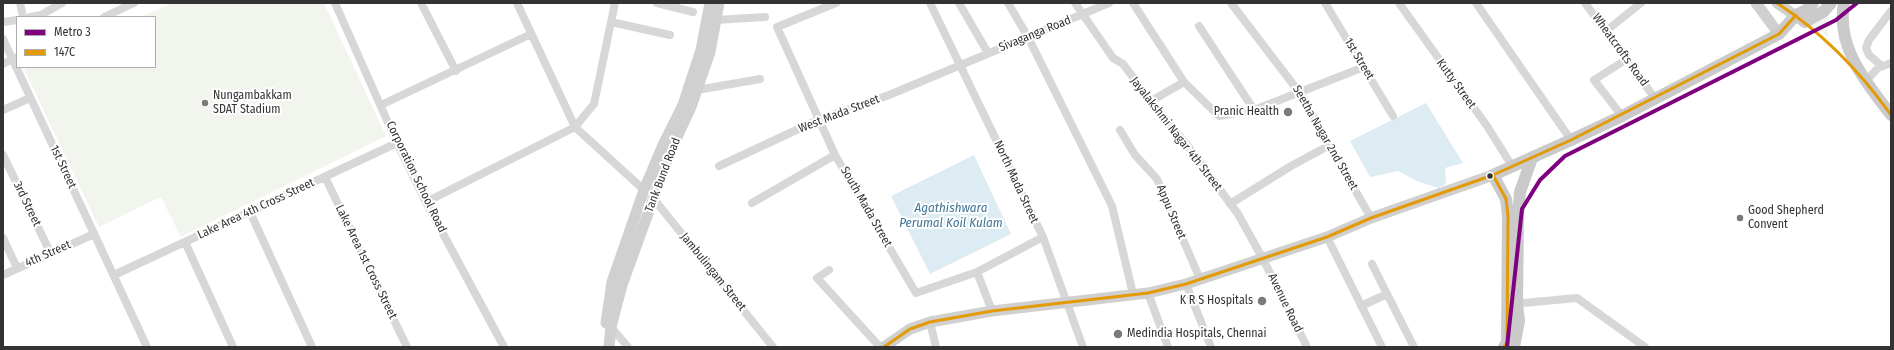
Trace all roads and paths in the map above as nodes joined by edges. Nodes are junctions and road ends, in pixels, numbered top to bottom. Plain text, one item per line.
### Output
1 (20, 3) edge
2 (62, 3) edge
3 (134, 3) edge
4 (335, 3) edge
5 (421, 3) edge
6 (517, 3) edge
7 (615, 3) edge
8 (657, 3) edge
9 (710, 3) edge
10 (719, 3) edge
11 (836, 3) edge
12 (930, 3) edge
13 (959, 3) edge
14 (1008, 3) edge
15 (1075, 3) edge
16 (1109, 3) edge
17 (1133, 3) edge
18 (1231, 3) edge
19 (1325, 3) edge
20 (1399, 3) edge
21 (1476, 3) edge
22 (1585, 3) edge
23 (1641, 3) edge
24 (1777, 3) edge
25 (1813, 3) edge
26 (1838, 5) edge
27 (122, 6) edge
28 (1759, 6) edge
29 (1891, 11) edge
30 (693, 12) dead end
31 (1083, 14) junction
32 (23, 16) edge
33 (36, 16) edge
34 (106, 16) edge
35 (765, 17) dead end
36 (1800, 19) junction
37 (16, 20) edge
38 (716, 20) junction
39 (3, 22) edge
40 (611, 22) junction
41 (1199, 26) dead end
42 (1606, 31) junction
43 (531, 34) junction
44 (1779, 34) junction
45 (670, 35) dead end
46 (1028, 37) junction
47 (3, 39) edge
48 (988, 53) junction
49 (14, 58) edge
50 (1626, 59) junction
51 (1891, 63) edge
52 (3, 64) edge
53 (960, 64) junction
54 (1882, 66) junction
55 (1364, 67) junction
56 (18, 68) edge
57 (456, 71) junction
58 (760, 79) dead end
59 (1184, 82) junction
60 (1866, 82) junction
61 (693, 90) junction
62 (1299, 92) junction
63 (1654, 97) junction
64 (30, 98) junction
65 (1151, 101) junction
66 (381, 105) junction
67 (3, 110) edge
68 (1254, 110) junction
69 (1891, 115) edge
70 (1393, 116) dead end
71 (1622, 116) junction
72 (818, 120) junction
73 (575, 127) junction
74 (1120, 130) dead end
75 (1572, 140) junction
76 (398, 143) junction
77 (1330, 145) junction
78 (3, 155) edge
79 (834, 155) junction
80 (1532, 158) junction
81 (719, 166) dead end
82 (1512, 166) junction
83 (1493, 175) junction
84 (325, 177) junction
85 (644, 190) junction
86 (653, 198) junction
87 (426, 202) junction
88 (752, 203) dead end
89 (1230, 204) junction
90 (250, 212) junction
91 (1371, 218) junction
92 (94, 234) junction
93 (1043, 237) junction
94 (1327, 237) junction
95 (3, 238) edge
96 (185, 242) junction
97 (51, 254) junction
98 (1263, 259) junction
99 (1372, 264) dead end
100 (17, 268) junction
101 (829, 270) dead end
102 (977, 272) junction
103 (3, 275) edge
104 (114, 275) junction
105 (1200, 279) junction
106 (1186, 284) junction
107 (1148, 293) junction
108 (1133, 294) junction
109 (1387, 294) junction
110 (1068, 302) junction
111 (1513, 304) junction
112 (1361, 306) junction
113 (992, 311) junction
114 (930, 322) junction
115 (611, 327) junction
116 (910, 329) junction
117 (147, 347) edge
118 (233, 347) edge
119 (312, 347) edge
120 (407, 347) edge
121 (504, 347) edge
122 (603, 347) edge
123 (609, 347) edge
124 (628, 347) edge
125 (773, 347) edge
126 (880, 347) edge
127 (884, 347) edge
128 (893, 347) edge
129 (936, 347) edge
130 (1083, 347) edge
131 (1168, 347) edge
132 (1211, 347) edge
133 (1307, 347) edge
134 (1382, 347) edge
135 (1414, 347) edge
136 (1504, 347) edge
137 (1514, 347) edge
138 (1645, 347) edge

1 - 32 street
2 - 33 street
3 - 27 street
4 - 66 street, Corporation School Road
5 - 57 street
6 - 43 street
7 - 40 street
8 - 30 street
9 - 61 main road, Tank Bund Road
10 - 38 main road, Tank Bund Road
11 - 72 street, South Mada Street
12 - 53 street, North Mada Street
13 - 48 street
14 - 46 street
15 - 31 street, Jayalakshmi Nagar 4th Street
16 - 31 street, Sivaganga Road
17 - 59 street
18 - 62 street, Seetha Nagar 2nd Street
19 - 55 street, 1st Street
20 - 82 street, Kutty Street
21 - 75 street
22 - 42 street, Wheatcrofts Road
23 - 42 street
24 - 36 main road
25 - 36 main road
26 - 36 main road
26 - 60 main road
27 - 34 street
28 - 44 main road
29 - 54 street
31 - 46 street, Sivaganga Road
31 - 65 street, Jayalakshmi Nagar 4th Street
35 - 38 street
36 - 44 main road
37 - 39 street
38 - 61 main road, Tank Bund Road
40 - 45 street
40 - 73 street
41 - 68 street
42 - 50 street, Wheatcrofts Road
43 - 57 street
43 - 73 street
44 - 63 main road
46 - 48 street, Sivaganga Road
46 - 108 street
47 - 49 street, 1st Street
48 - 53 street, Sivaganga Road
49 - 52 street
50 - 63 street, Wheatcrofts Road
50 - 71 street
51 - 54 street
53 - 72 street, West Mada Street
53 - 93 street, North Mada Street
54 - 60 street
55 - 62 street
55 - 70 street, 1st Street
56 - 64 street, 1st Street
57 - 66 street
58 - 61 street
59 - 65 street
59 - 68 street
60 - 69 main road
61 - 85 main road, Tank Bund Road
61 - 86 main road, Tank Bund Road
62 - 68 street
62 - 77 street, Seetha Nagar 2nd Street
63 - 71 main road
64 - 67 street
64 - 92 street, 1st Street
65 - 89 street, Jayalakshmi Nagar 4th Street
66 - 76 street, Corporation School Road
71 - 75 main road
72 - 79 street, South Mada Street
72 - 81 street, West Mada Street
73 - 85 street
73 - 87 street
74 - 105 street, Appu Street
75 - 80 main road
76 - 84 street, Lake Area 4th Cross Street
76 - 87 street, Corporation School Road
77 - 89 street
77 - 91 street, Seetha Nagar 2nd Street
78 - 97 street, 3rd Street
79 - 88 street
79 - 102 street, South Mada Street
80 - 82 main road
80 - 111 main road
82 - 83 main road
83 - 91 main road
83 - 111 main road
84 - 90 street, Lake Area 4th Cross Street
84 - 120 street, Lake Area 1st Cross Street
85 - 122 main road, Tank Bund Road
86 - 115 main road, Tank Bund Road
86 - 125 street, Jambulingam Street
87 - 121 street, Corporation School Road
89 - 98 street, Jayalakshmi Nagar 4th Street
90 - 96 street, Lake Area 4th Cross Street
90 - 119 street
91 - 94 main road
92 - 97 street, 4th Street
92 - 104 street, 1st Street
93 - 102 street
93 - 110 street, North Mada Street
94 - 98 main road
94 - 112 street
95 - 100 street
96 - 104 street, Lake Area 4th Cross Street
96 - 118 street
97 - 100 street, 4th Street
98 - 105 main road
98 - 133 street, Avenue Road
99 - 109 street
100 - 103 street, 4th Street
101 - 126 street
102 - 113 street
104 - 117 street, 1st Street
105 - 106 main road
106 - 107 main road
106 - 132 street
107 - 108 main road
107 - 131 street
108 - 110 main road
109 - 112 street
109 - 135 street
110 - 113 main road
110 - 130 street, North Mada Street
111 - 136 main road
111 - 137 main road
111 - 138 street
112 - 134 street
113 - 114 main road
114 - 116 main road
114 - 129 street
115 - 123 main road, Tank Bund Road
115 - 124 street
116 - 127 main road
116 - 128 main road

